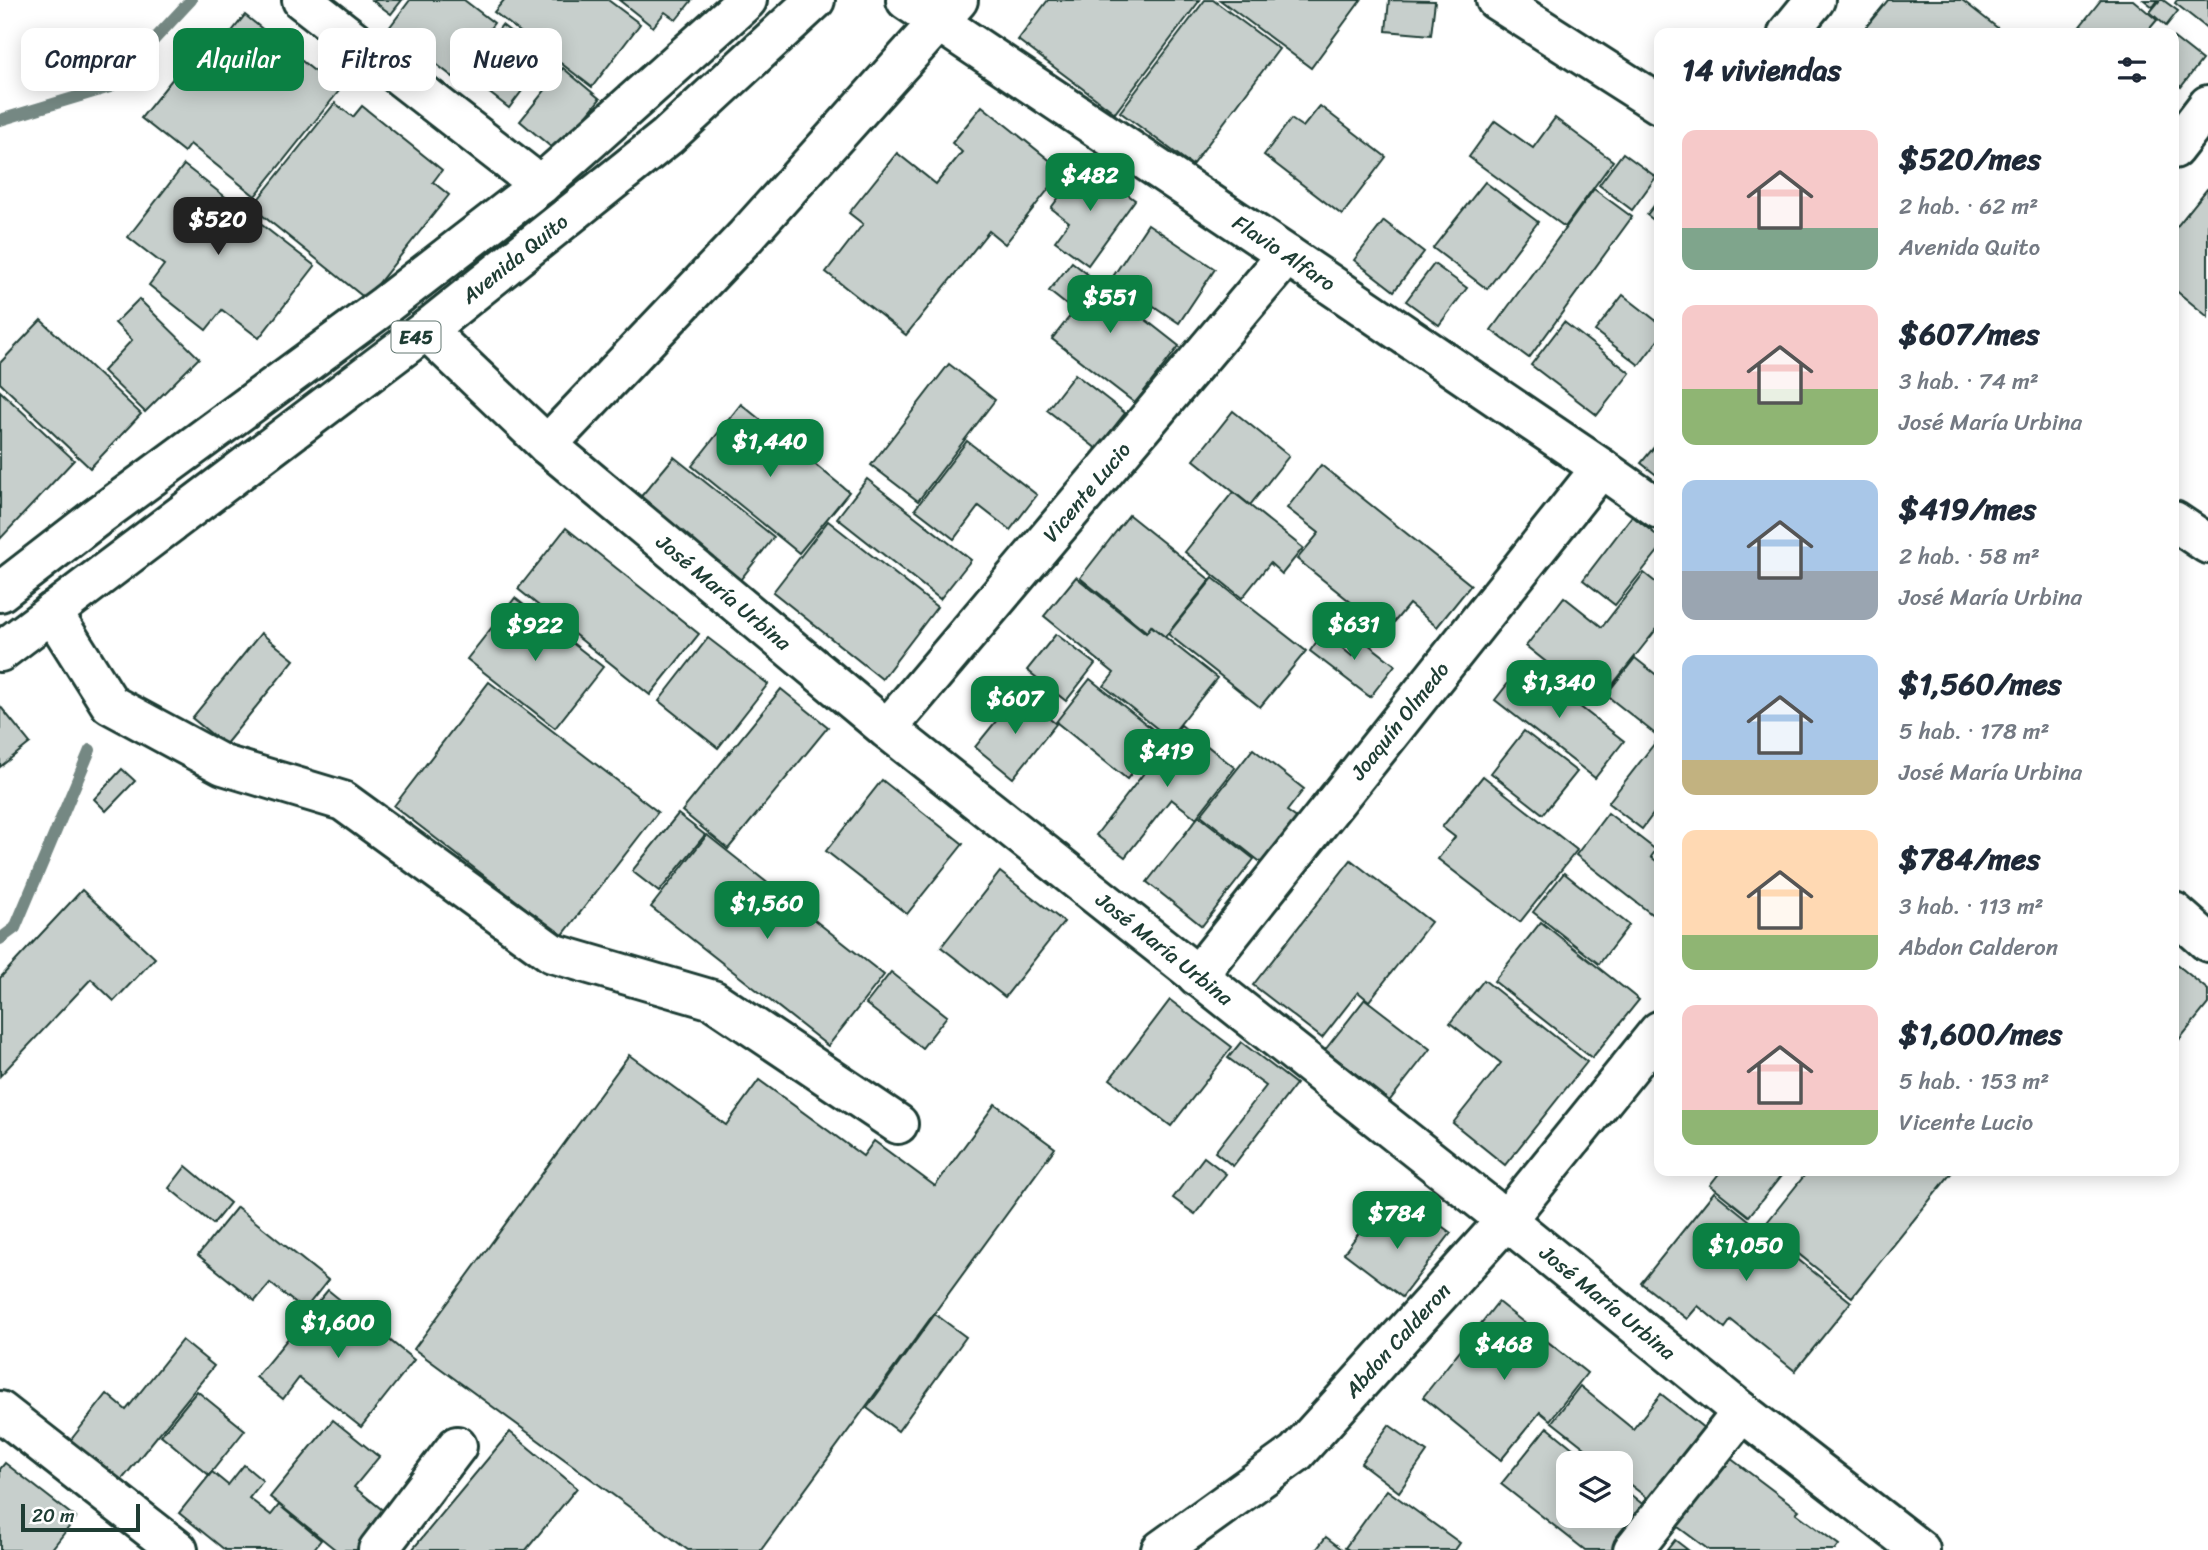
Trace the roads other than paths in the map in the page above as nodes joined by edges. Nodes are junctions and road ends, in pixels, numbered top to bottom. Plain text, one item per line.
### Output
1 (302, 0) edge
2 (747, 0) edge
3 (815, 0) edge
4 (906, 0) edge
5 (1496, 0) edge
6 (1815, 0) edge
7 (948, 11) edge
8 (1792, 28) edge
9 (1654, 101) edge
10 (2208, 104) edge
11 (2179, 142) edge
12 (540, 185) junction
13 (1287, 255) junction
14 (426, 330) junction
15 (547, 445) junction
16 (1601, 468) junction
17 (1654, 505) edge
18 (2179, 524) edge
19 (2208, 544) edge
20 (0, 592) edge
21 (52, 612) junction
22 (0, 652) edge
23 (887, 729) junction
24 (2179, 916) edge
25 (2208, 942) edge
26 (1198, 976) junction
27 (1654, 1037) edge
28 (898, 1124) dead end
29 (1506, 1220) junction
30 (0, 1411) edge
31 (1742, 1412) junction
32 (457, 1446) dead end
33 (178, 1550) edge
34 (377, 1550) edge
35 (1161, 1550) edge
36 (1633, 1550) edge
37 (1920, 1550) edge

1 - 12 main road
2 - 12 main road, Avenida Quito / E45
3 - 14 main road, Avenida Quito / E45
4 - 7 main road, Flavio Alfaro
5 - 9 main road
6 - 8 main road
7 - 13 main road, Flavio Alfaro
7 - 15 main road
10 - 11 main road
12 - 20 main road, Avenida Quito / E45
13 - 16 main road, Flavio Alfaro
13 - 23 main road, Vicente Lucio
14 - 15 main road, José María Urbina
14 - 21 main road, Avenida Quito / E45
15 - 23 main road, José María Urbina
16 - 17 main road, Flavio Alfaro
16 - 26 main road, Joaquín Olmedo
18 - 19 main road
21 - 22 main road, Avenida Quito / E45
21 - 28 main road
23 - 26 main road, José María Urbina
24 - 25 main road
26 - 29 main road, José María Urbina
27 - 29 main road, Abdon Calderon
29 - 31 main road, José María Urbina
29 - 35 main road, Abdon Calderon
30 - 33 main road
31 - 36 main road
31 - 37 main road, José María Urbina
32 - 34 main road

